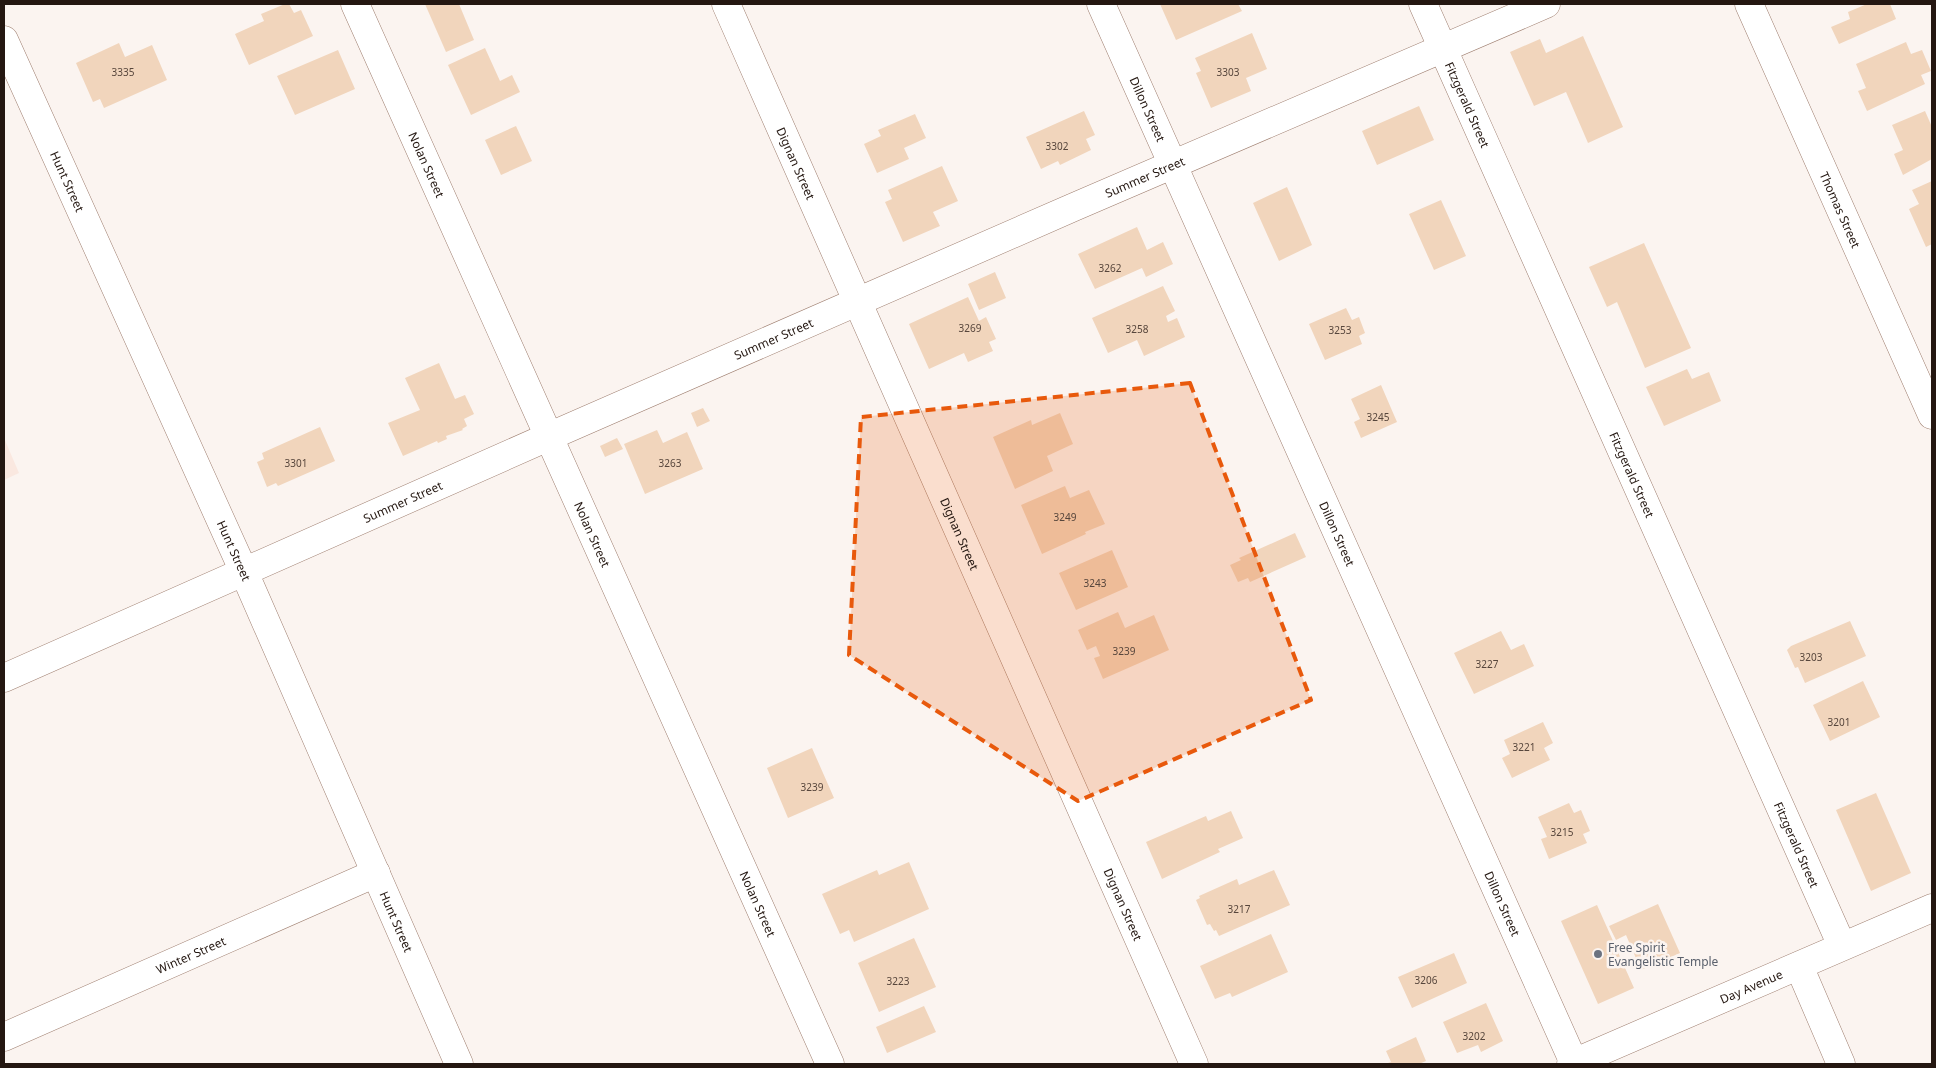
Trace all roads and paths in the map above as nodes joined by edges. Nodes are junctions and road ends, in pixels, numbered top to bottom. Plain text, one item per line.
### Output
1 (355, 4) edge
2 (726, 4) edge
3 (1101, 4) edge
4 (1423, 4) edge
5 (1546, 4) edge
6 (1749, 4) edge
7 (4, 40) edge
8 (1443, 49) junction
9 (1172, 164) junction
10 (856, 303) junction
11 (1932, 415) edge
12 (548, 437) junction
13 (244, 572) junction
14 (4, 678) edge
15 (376, 873) junction
16 (1932, 908) edge
17 (1842, 946) junction
18 (1799, 966) junction
19 (4, 1037) edge
20 (459, 1064) edge
21 (830, 1064) edge
22 (1194, 1064) edge
23 (1572, 1064) edge
24 (1841, 1064) edge

1 - 12 street, Nolan Street
2 - 10 street, Dignan Street
3 - 9 street, Dillon Street
4 - 8 street, Fitzgerald Street
5 - 8 street, Summer Street
6 - 11 street, Thomas Street
7 - 13 street, Hunt Street
8 - 9 street, Summer Street
8 - 17 street, Fitzgerald Street
9 - 10 street, Summer Street
9 - 23 street, Dillon Street
10 - 12 street, Summer Street
10 - 22 street, Dignan Street
12 - 13 street, Summer Street
12 - 21 street, Nolan Street
13 - 14 street, Summer Street
13 - 15 street, Hunt Street
15 - 19 street, Winter Street
15 - 20 street, Hunt Street
16 - 17 street, Day Avenue
17 - 18 street, Day Avenue
18 - 23 street, Day Avenue
18 - 24 street

